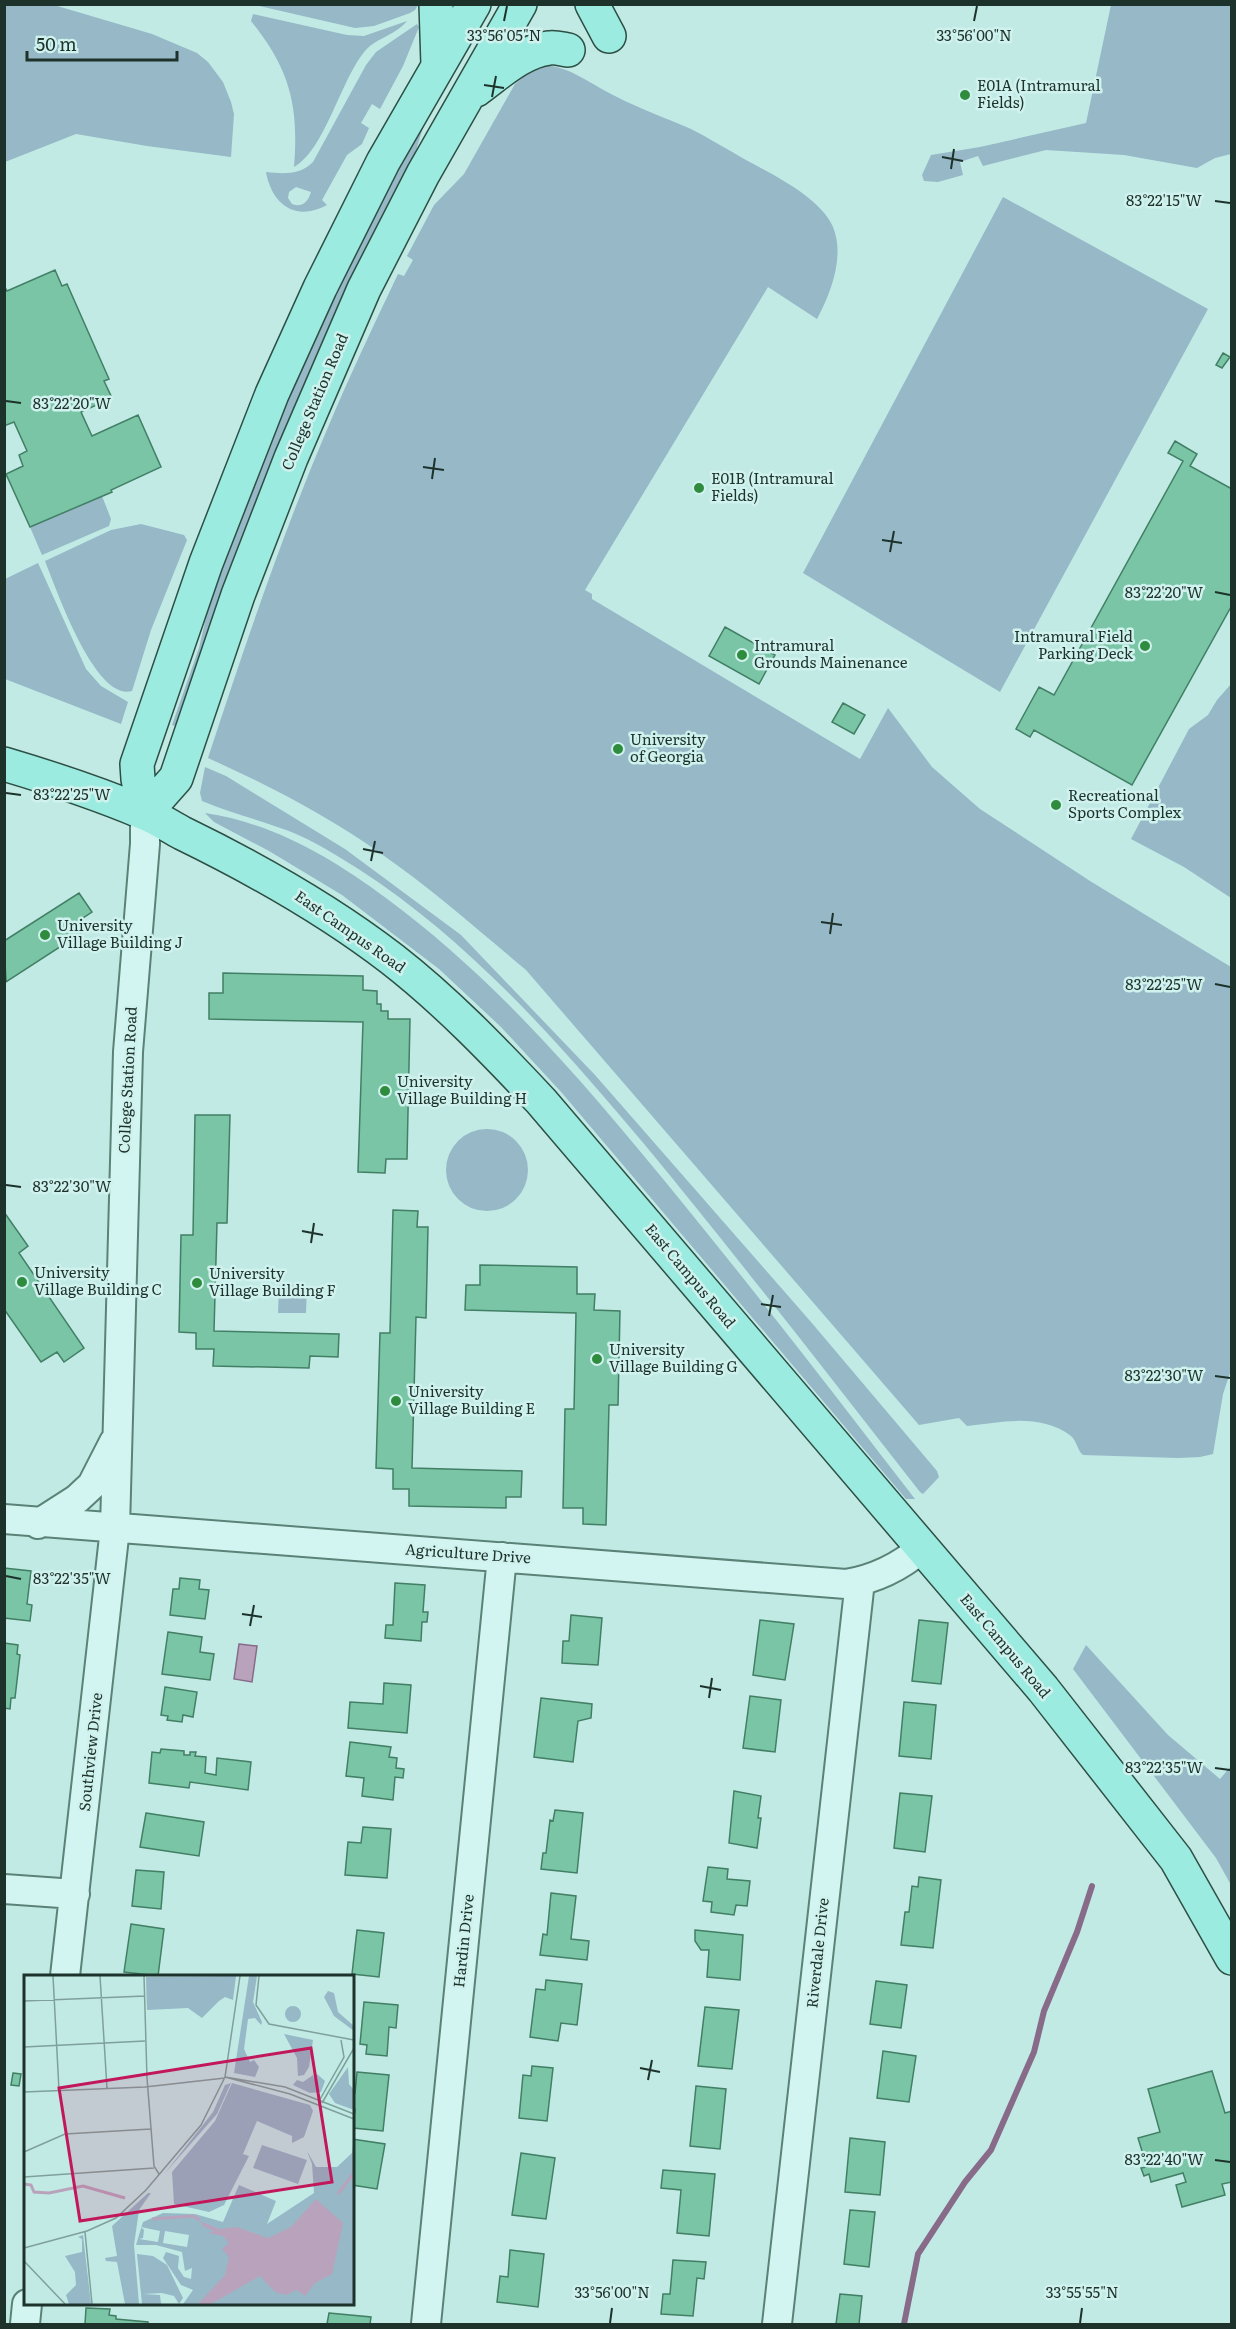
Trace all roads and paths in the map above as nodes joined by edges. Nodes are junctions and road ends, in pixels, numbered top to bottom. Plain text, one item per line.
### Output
1 (436, 4) edge
2 (474, 4) edge
3 (592, 4) edge
4 (510, 8) edge
5 (609, 36) dead end
6 (568, 50) dead end
7 (438, 64) junction
8 (469, 95) junction
9 (4, 764) edge
10 (145, 813) junction
11 (118, 1435) junction
12 (4, 1520) edge
13 (38, 1524) junction
14 (115, 1528) junction
15 (922, 1548) junction
16 (502, 1557) junction
17 (860, 1581) junction
18 (4, 1888) edge
19 (75, 1894) junction
20 (1232, 1958) edge
21 (65, 1975) edge
22 (27, 2305) edge
23 (25, 2325) edge
24 (426, 2325) edge
25 (777, 2325) edge

1 - 7 main road
2 - 7 main road, College Station Road
3 - 5 main road
4 - 8 main road, College Station Road
6 - 8 main road
7 - 10 main road, College Station Road
8 - 10 main road, College Station Road
9 - 10 main road, East Campus Road
10 - 11 street, College Station Road
10 - 15 main road, East Campus Road
11 - 13 street
11 - 14 street, College Station Road
12 - 13 street, Agriculture Drive
13 - 14 street, Agriculture Drive
14 - 16 street, Agriculture Drive
14 - 19 street, Southview Drive
15 - 17 street, Agriculture Drive
15 - 20 main road, East Campus Road
16 - 17 street, Agriculture Drive
16 - 24 street, Hardin Drive
17 - 25 street, Riverdale Drive
18 - 19 street
19 - 21 street, Southview Drive
22 - 23 street

